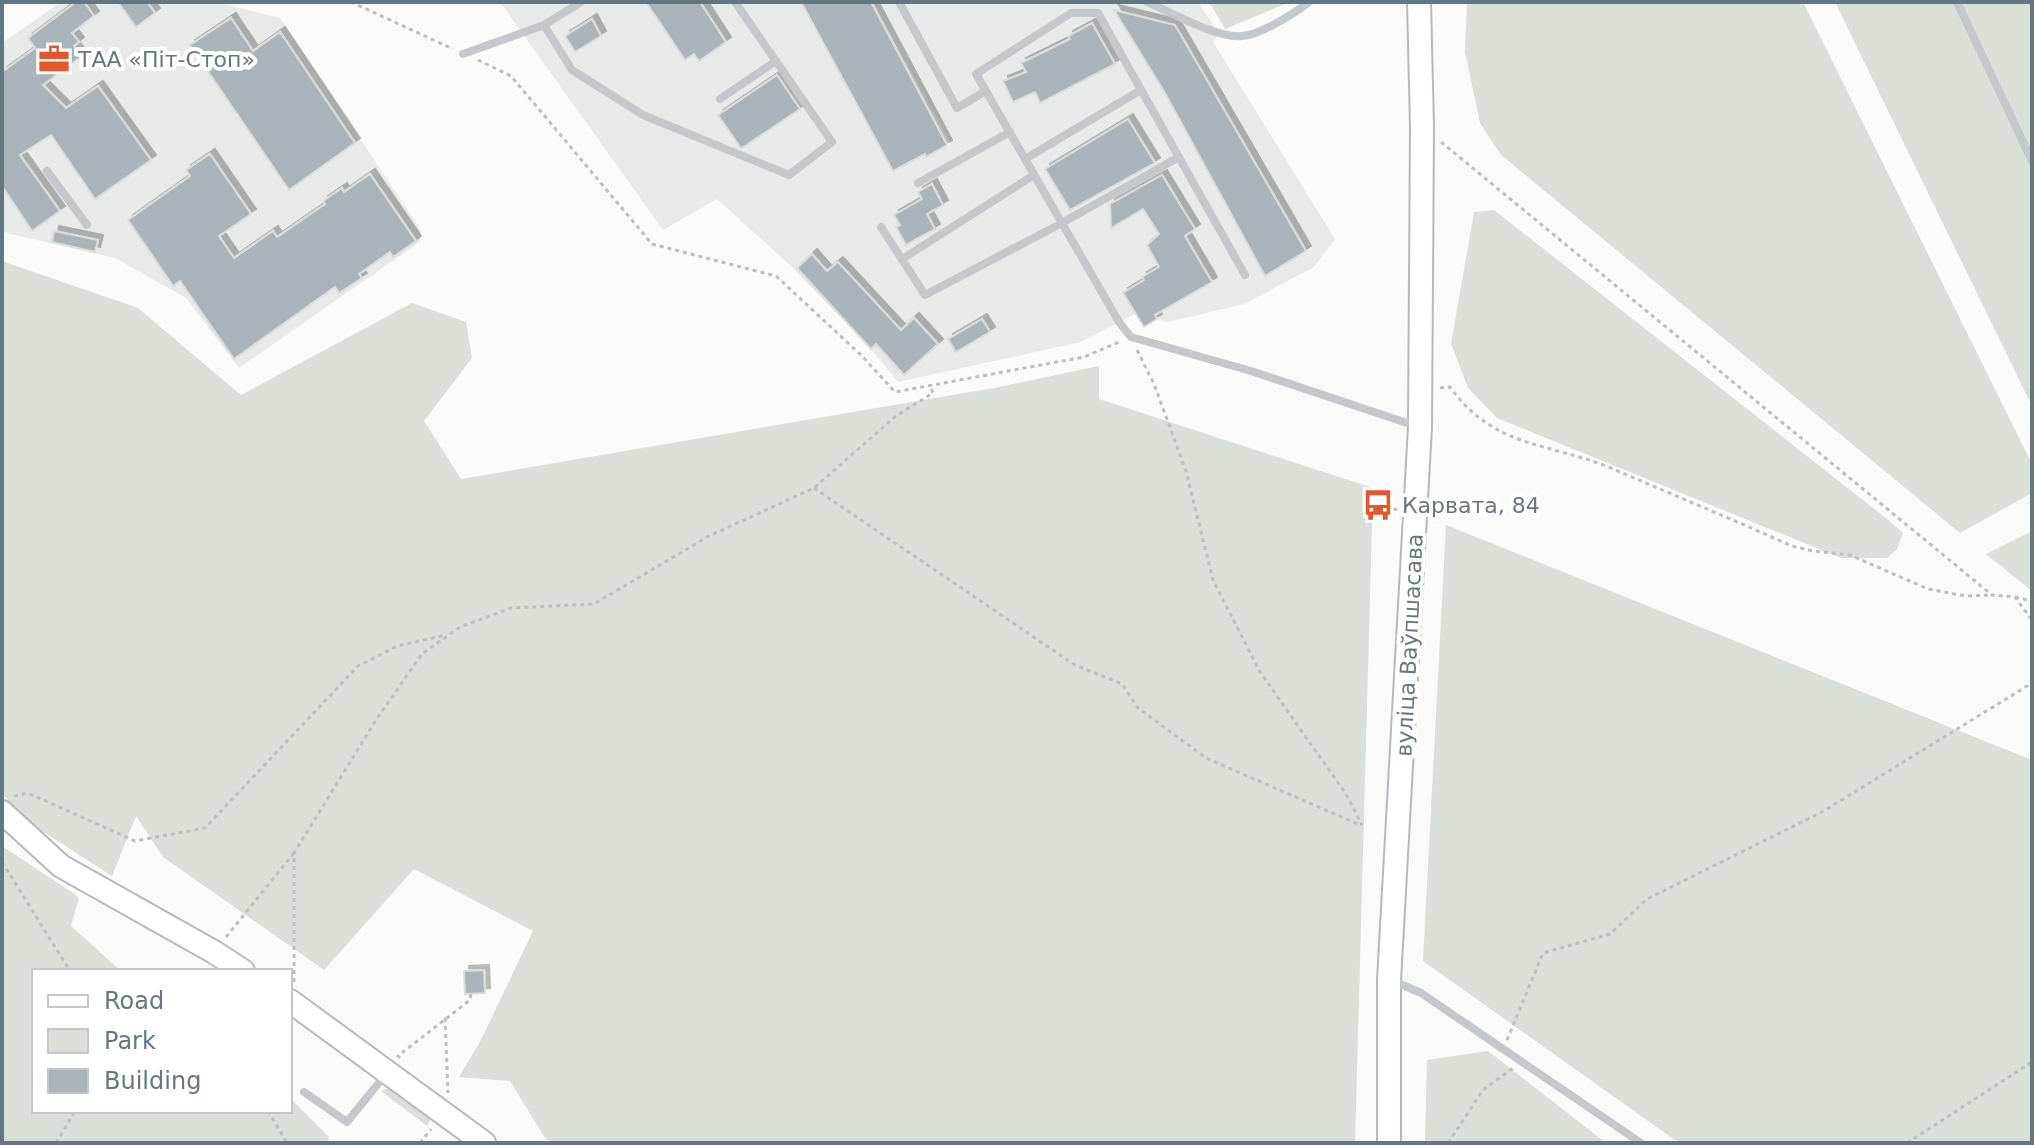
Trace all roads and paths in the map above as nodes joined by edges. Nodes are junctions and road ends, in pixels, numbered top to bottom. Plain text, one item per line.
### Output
1 (351, 2) edge
2 (581, 2) edge
3 (735, 2) edge
4 (899, 2) edge
5 (1147, 2) edge
6 (1309, 2) edge
7 (1419, 2) edge
8 (1957, 2) edge
9 (544, 25) junction
10 (463, 54) junction
11 (776, 61) junction
12 (1141, 90) junction
13 (986, 91) junction
14 (720, 99) dead end
15 (1422, 127) junction
16 (1010, 132) junction
17 (1179, 157) junction
18 (1025, 159) junction
19 (2032, 161) edge
20 (47, 171) dead end
21 (1034, 175) junction
22 (918, 183) dead end
23 (1062, 223) junction
24 (87, 225) dead end
25 (881, 227) dead end
26 (902, 259) junction
27 (1245, 275) dead end
28 (1131, 337) junction
29 (930, 385) junction
30 (1436, 388) dead end
31 (1420, 427) junction
32 (814, 488) junction
33 (1992, 595) junction
34 (2015, 597) junction
35 (2032, 601) edge
36 (2032, 620) edge
37 (450, 634) junction
38 (2032, 683) edge
39 (2, 799) edge
40 (2, 812) edge
41 (294, 853) junction
42 (2, 862) edge
43 (214, 952) junction
44 (69, 969) edge
45 (240, 969) edge
46 (1389, 980) junction
47 (471, 994) dead end
48 (293, 1003) edge
49 (445, 1018) junction
50 (1504, 1049) junction
51 (1521, 1062) junction
52 (2032, 1062) edge
53 (393, 1064) junction
54 (304, 1092) dead end
55 (448, 1093) dead end
56 (74, 1113) edge
57 (269, 1113) edge
58 (428, 1133) dead end
59 (56, 1143) edge
60 (287, 1143) edge
61 (420, 1143) edge
62 (484, 1143) edge
63 (1389, 1143) edge
64 (1448, 1143) edge
65 (1641, 1143) edge
66 (1907, 1143) edge

1 - 10 path
2 - 9 lane
3 - 11 lane
4 - 13 lane
5 - 6 lane
7 - 15 main road, вуліца Ваўпшасава
8 - 19 lane
9 - 10 lane
9 - 11 lane
10 - 29 path
11 - 14 lane
12 - 13 lane
12 - 17 lane
12 - 18 lane
13 - 16 lane
15 - 31 main road, вуліца Ваўпшасава
15 - 33 path
16 - 18 lane
16 - 22 lane
17 - 23 lane
17 - 27 lane
18 - 21 lane
20 - 24 lane
21 - 23 lane
21 - 26 lane
23 - 26 lane
23 - 28 lane
25 - 26 lane
28 - 29 path
28 - 31 lane
28 - 32 path
29 - 32 path
30 - 33 path
31 - 46 main road, вуліца Ваўпшасава
32 - 37 path
33 - 34 path
34 - 35 path
34 - 36 path
37 - 39 path
37 - 41 path
38 - 50 path
40 - 43 main road
41 - 43 path
41 - 48 path
42 - 44 path
43 - 45 main road
46 - 50 lane
46 - 63 main road, вуліца Ваўпшасава
47 - 49 path
48 - 53 main road
49 - 53 path
49 - 55 path
50 - 51 lane
51 - 64 path
51 - 65 lane
52 - 66 path
53 - 54 lane
53 - 62 main road
56 - 59 path
57 - 60 path
58 - 61 path

